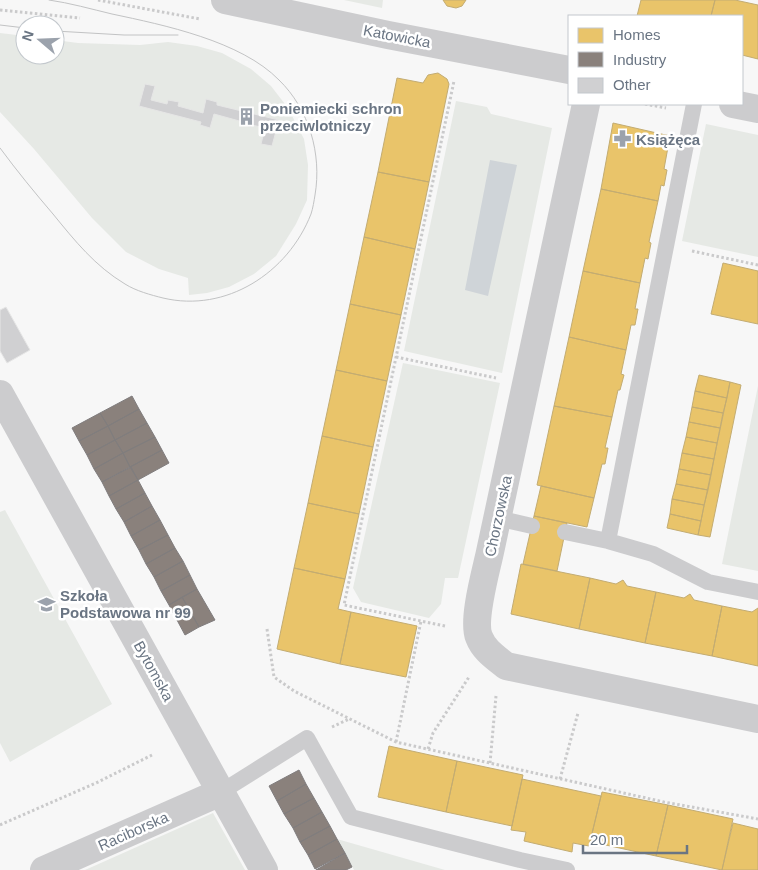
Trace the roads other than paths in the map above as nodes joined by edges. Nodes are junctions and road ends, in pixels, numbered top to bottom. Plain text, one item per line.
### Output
1 (225, 0) edge
2 (568, 70) edge
3 (586, 105) edge
4 (694, 105) edge
5 (738, 105) edge
6 (758, 109) edge
7 (0, 394) edge
8 (498, 518) junction
9 (532, 526) dead end
10 (565, 532) dead end
11 (608, 540) junction
12 (758, 592) edge
13 (758, 719) edge
14 (221, 792) junction
15 (44, 870) edge
16 (264, 870) edge
17 (567, 870) edge

1 - 2 street, Katowicka
3 - 8 street, Chorzowska
4 - 11 lane
5 - 6 street
7 - 14 street, Bytomska
8 - 9 lane
8 - 13 street, Chorzowska
10 - 11 lane
11 - 12 lane
14 - 15 street, Raciborska
14 - 16 street, Bytomska
14 - 17 lane

